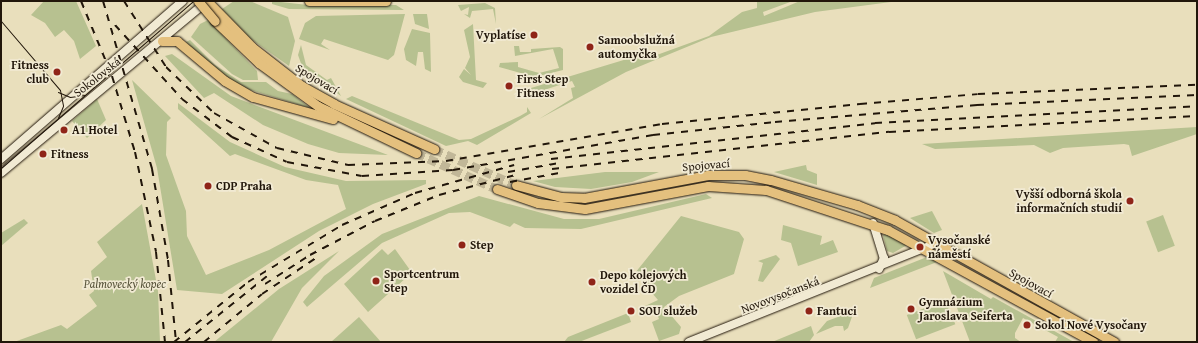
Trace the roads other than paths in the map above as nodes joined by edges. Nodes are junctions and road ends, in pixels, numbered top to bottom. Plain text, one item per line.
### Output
1 (183, 1) edge
2 (198, 1) edge
3 (207, 1) edge
4 (309, 1) edge
5 (386, 1) edge
6 (219, 20) junction
7 (162, 41) junction
8 (345, 122) junction
9 (434, 149) tunnel mouth
10 (416, 153) tunnel mouth
11 (1, 159) edge
12 (1, 173) edge
13 (516, 185) tunnel mouth
14 (498, 189) tunnel mouth
15 (873, 223) junction
16 (937, 243) junction
17 (924, 251) junction
18 (879, 269) junction
19 (689, 342) edge
20 (1093, 342) edge
21 (1114, 342) edge

1 - 11 main road, Sokolovská
2 - 6 main road, Spojovací, bridge
3 - 6 main road, Spojovací
3 - 7 main road, Sokolovská
4 - 5 main road
6 - 8 main road, Spojovací
6 - 9 main road, Spojovací
7 - 8 main road
7 - 12 main road, Sokolovská
8 - 10 main road, Spojovací
13 - 16 main road, Spojovací
14 - 15 main road, Spojovací
15 - 17 main road
15 - 18 main road
16 - 17 main road
16 - 21 main road, Spojovací
17 - 18 main road
17 - 20 main road, Spojovací
18 - 19 main road, Novovysočanská

